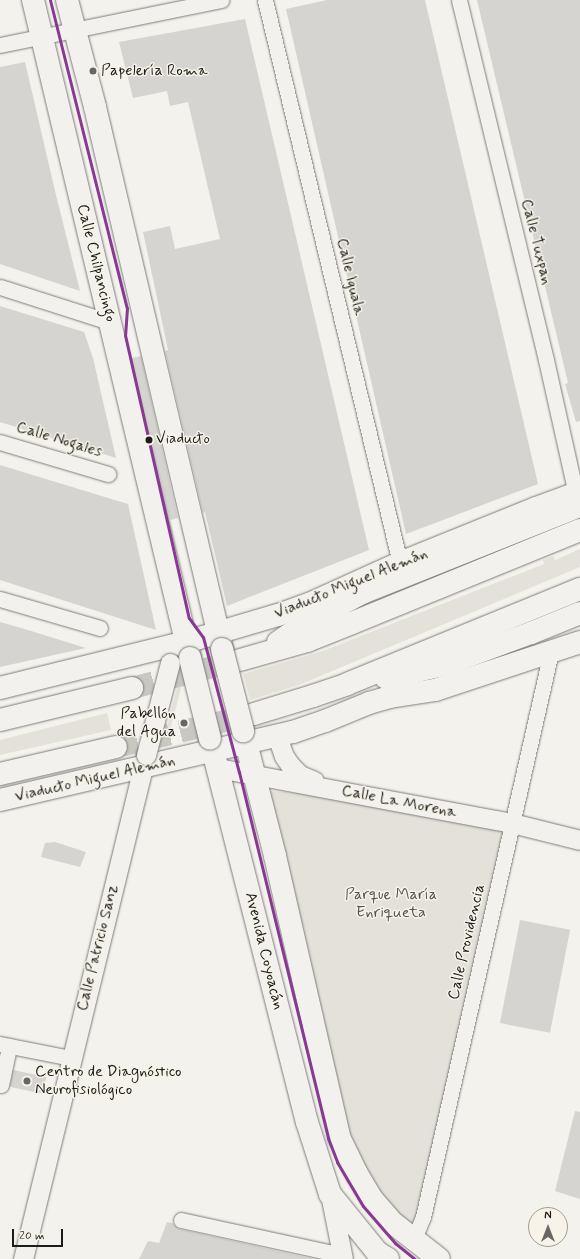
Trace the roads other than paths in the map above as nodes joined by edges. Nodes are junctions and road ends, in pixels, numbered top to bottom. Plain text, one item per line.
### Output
1 (33, 0) edge
2 (67, 0) edge
3 (221, 0) edge
4 (266, 0) edge
5 (459, 0) edge
6 (76, 30) junction
7 (41, 37) junction
8 (0, 45) edge
9 (0, 287) edge
10 (110, 322) junction
11 (0, 442) edge
12 (108, 474) dead end
13 (579, 498) edge
14 (580, 530) edge
15 (400, 563) junction
16 (580, 589) edge
17 (0, 599) edge
18 (580, 613) edge
19 (580, 625) edge
20 (100, 628) dead end
21 (530, 633) junction
22 (580, 642) edge
23 (234, 650) junction
24 (551, 652) junction
25 (182, 655) junction
26 (347, 684) junction
27 (0, 688) edge
28 (132, 688) tunnel mouth
29 (0, 720) edge
30 (248, 730) junction
31 (277, 736) junction
32 (116, 747) tunnel mouth
33 (214, 753) junction
34 (144, 762) junction
35 (0, 774) edge
36 (255, 775) junction
37 (336, 790) junction
38 (0, 800) edge
39 (512, 823) junction
40 (580, 840) edge
41 (5, 1045) edge
42 (71, 1058) junction
43 (1, 1085) edge
44 (330, 1194) junction
45 (181, 1220) dead end
46 (414, 1239) junction
47 (342, 1257) edge
48 (23, 1259) edge
49 (388, 1259) edge
50 (440, 1259) edge

1 - 7 main road, Calle Chilpancingo
2 - 6 main road, Calle Chilpancingo
3 - 6 street
4 - 15 street, Calle Iguala
5 - 13 street, Calle Tuxpan
6 - 7 street
6 - 23 main road, Calle Chilpancingo
7 - 8 street
7 - 10 main road, Calle Chilpancingo
9 - 10 street
10 - 25 main road, Calle Chilpancingo
11 - 12 street, Calle Nogales
13 - 15 main road, Viaducto Miguel Alemán
13 - 23 main road
14 - 23 main road, Viaducto Miguel Alemán
15 - 23 main road, Viaducto Miguel Alemán
16 - 26 main road, Viaducto Miguel Alemán
17 - 20 street
18 - 21 main road
19 - 21 main road
21 - 26 main road
22 - 24 main road, Viaducto Miguel Alemán
23 - 25 main road, Viaducto Miguel Alemán
23 - 30 main road, bridge
24 - 31 main road, Viaducto Miguel Alemán
24 - 39 street, Calle Providencia
25 - 27 main road, Viaducto Miguel Alemán
25 - 33 main road, Avenida Coyoacán, bridge
25 - 34 street, Calle Patricio Sanz, bridge
26 - 30 main road, Viaducto Miguel Alemán
28 - 29 main road
30 - 31 main road, Viaducto Miguel Alemán
30 - 33 main road, Viaducto Miguel Alemán
30 - 36 main road, Avenida Coyoacán
31 - 37 street
32 - 35 main road, Viaducto Miguel Alemán
33 - 34 main road, Viaducto Miguel Alemán
33 - 36 street, Calle La Morena
33 - 44 main road, Avenida Coyoacán
34 - 38 main road, Viaducto Miguel Alemán
34 - 42 street, Calle Patricio Sanz
36 - 37 street, Calle La Morena
36 - 46 main road, Avenida Coyoacán
37 - 39 street, Calle La Morena
39 - 40 street, Calle La Morena
39 - 46 street, Calle Providencia
41 - 42 street
41 - 43 street
42 - 48 street, Calle Patricio Sanz
44 - 47 street, Avenida Coyoacán
44 - 49 main road
45 - 47 street
46 - 50 main road, Avenida Coyoacán

